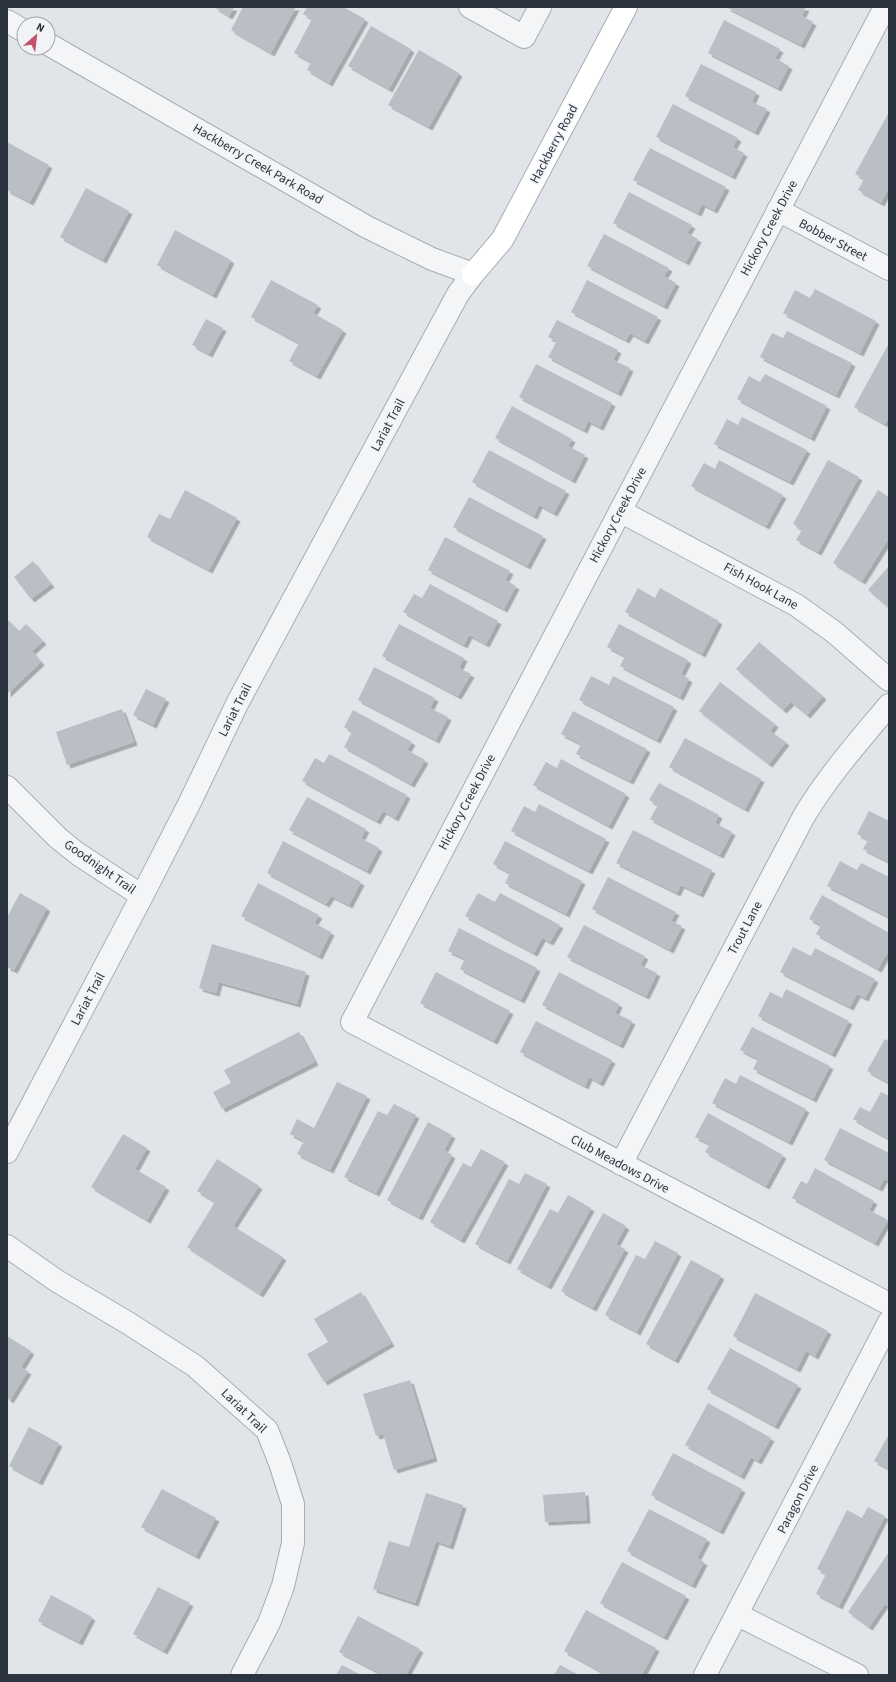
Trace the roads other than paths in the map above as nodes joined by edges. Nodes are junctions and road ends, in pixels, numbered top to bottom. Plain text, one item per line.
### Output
1 (470, 7) edge
2 (540, 7) edge
3 (626, 7) edge
4 (885, 7) edge
5 (7, 21) edge
6 (16, 26) edge
7 (56, 49) edge
8 (778, 210) junction
9 (889, 269) edge
10 (473, 274) junction
11 (620, 511) junction
12 (889, 680) edge
13 (889, 705) edge
14 (7, 787) edge
15 (142, 896) junction
16 (352, 1022) joint
17 (7, 1152) edge
18 (621, 1164) junction
19 (7, 1246) edge
20 (889, 1304) edge
21 (889, 1322) edge
22 (738, 1615) junction
23 (242, 1675) edge
24 (705, 1675) edge
25 (857, 1675) edge

1 - 2 street
3 - 10 street, Hackberry Road
4 - 8 street, Hickory Creek Drive
5 - 6 street
7 - 10 street, Hackberry Creek Park Road
8 - 9 street, Bobber Street
8 - 11 street, Hickory Creek Drive
10 - 15 street, Lariat Trail
11 - 12 street, Fish Hook Lane
11 - 16 street, Hickory Creek Drive
13 - 18 street, Trout Lane
14 - 15 street, Goodnight Trail
15 - 17 street, Lariat Trail
16 - 18 street, Club Meadows Drive
18 - 20 street, Club Meadows Drive
19 - 23 street, Lariat Trail
21 - 22 street, Paragon Drive
22 - 24 street, Paragon Drive
22 - 25 street

